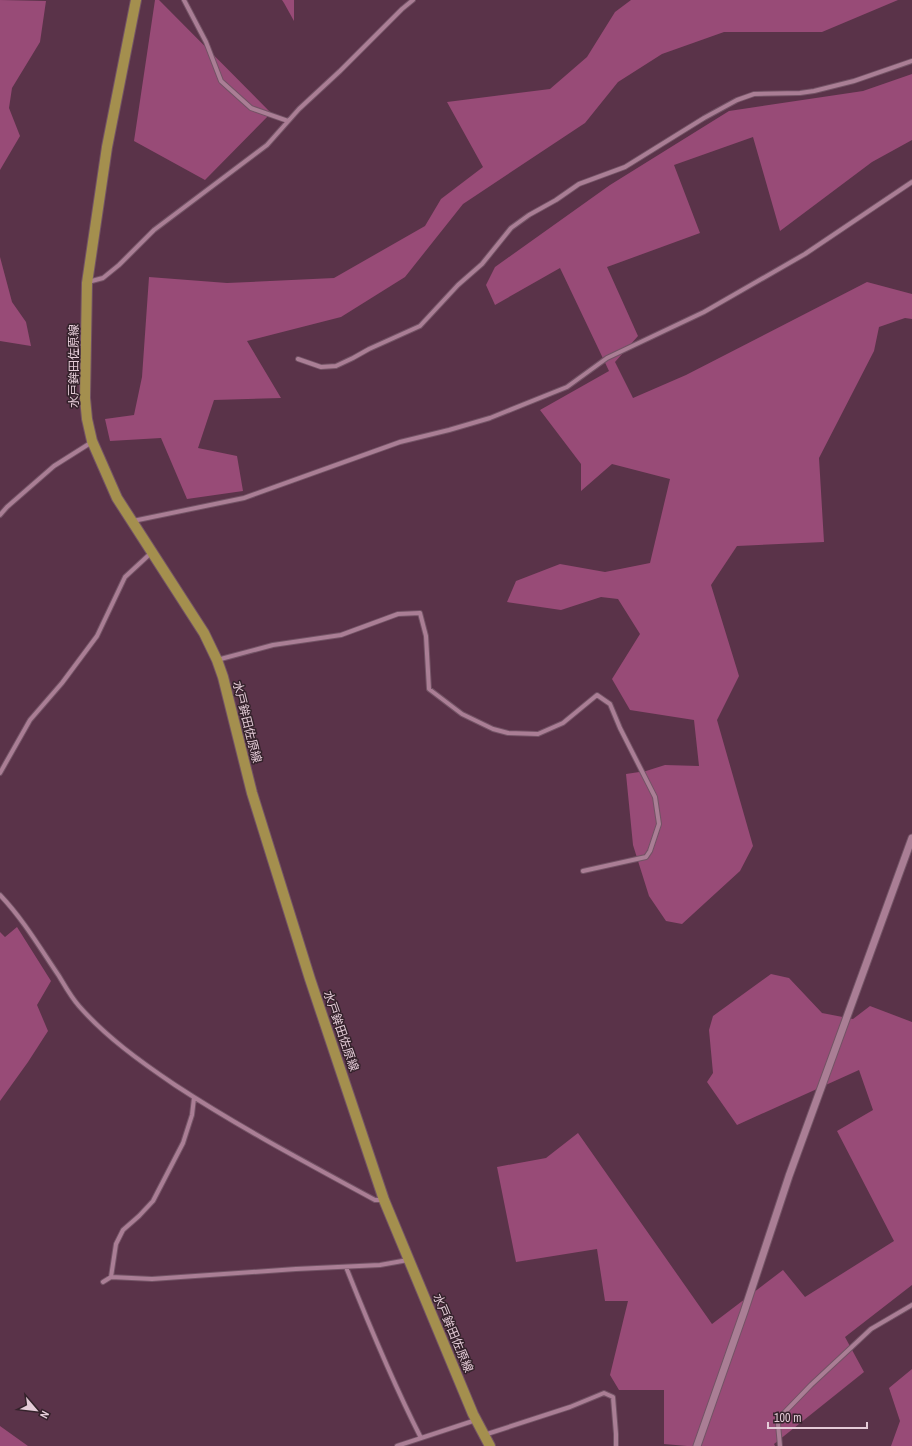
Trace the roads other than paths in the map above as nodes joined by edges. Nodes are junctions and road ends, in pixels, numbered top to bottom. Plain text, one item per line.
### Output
1 (136, 0) edge
2 (184, 0) edge
3 (413, 0) edge
4 (912, 61) edge
5 (288, 121) junction
6 (912, 182) edge
7 (87, 283) junction
8 (298, 360) dead end
9 (92, 442) junction
10 (0, 516) edge
11 (132, 522) junction
12 (151, 553) junction
13 (217, 660) junction
14 (0, 773) edge
15 (912, 838) edge
16 (582, 871) dead end
17 (0, 895) edge
18 (194, 1098) junction
19 (384, 1200) junction
20 (408, 1259) junction
21 (346, 1267) junction
22 (111, 1277) junction
23 (103, 1282) dead end
24 (912, 1305) edge
25 (476, 1420) junction
26 (484, 1435) junction
27 (421, 1438) junction
28 (397, 1446) edge
29 (490, 1446) edge
30 (616, 1446) edge
31 (697, 1446) edge
32 (780, 1446) edge

1 - 7 main road, 水戸鉾田佐原線
2 - 5 street
3 - 5 street
4 - 8 street
5 - 7 street
6 - 11 street
7 - 9 main road, 水戸鉾田佐原線
9 - 10 street
9 - 11 main road, 水戸鉾田佐原線
11 - 12 main road, 水戸鉾田佐原線
12 - 13 main road, 水戸鉾田佐原線
12 - 14 street
13 - 16 street
13 - 19 main road, 水戸鉾田佐原線
15 - 31 street
17 - 18 street
18 - 19 street
18 - 22 street
19 - 20 main road, 水戸鉾田佐原線
20 - 21 street
20 - 25 main road, 水戸鉾田佐原線
21 - 22 street
21 - 27 street
22 - 23 street
24 - 32 street
25 - 26 main road, 水戸鉾田佐原線
25 - 27 street
26 - 29 main road, 水戸鉾田佐原線
26 - 30 street
27 - 28 street

